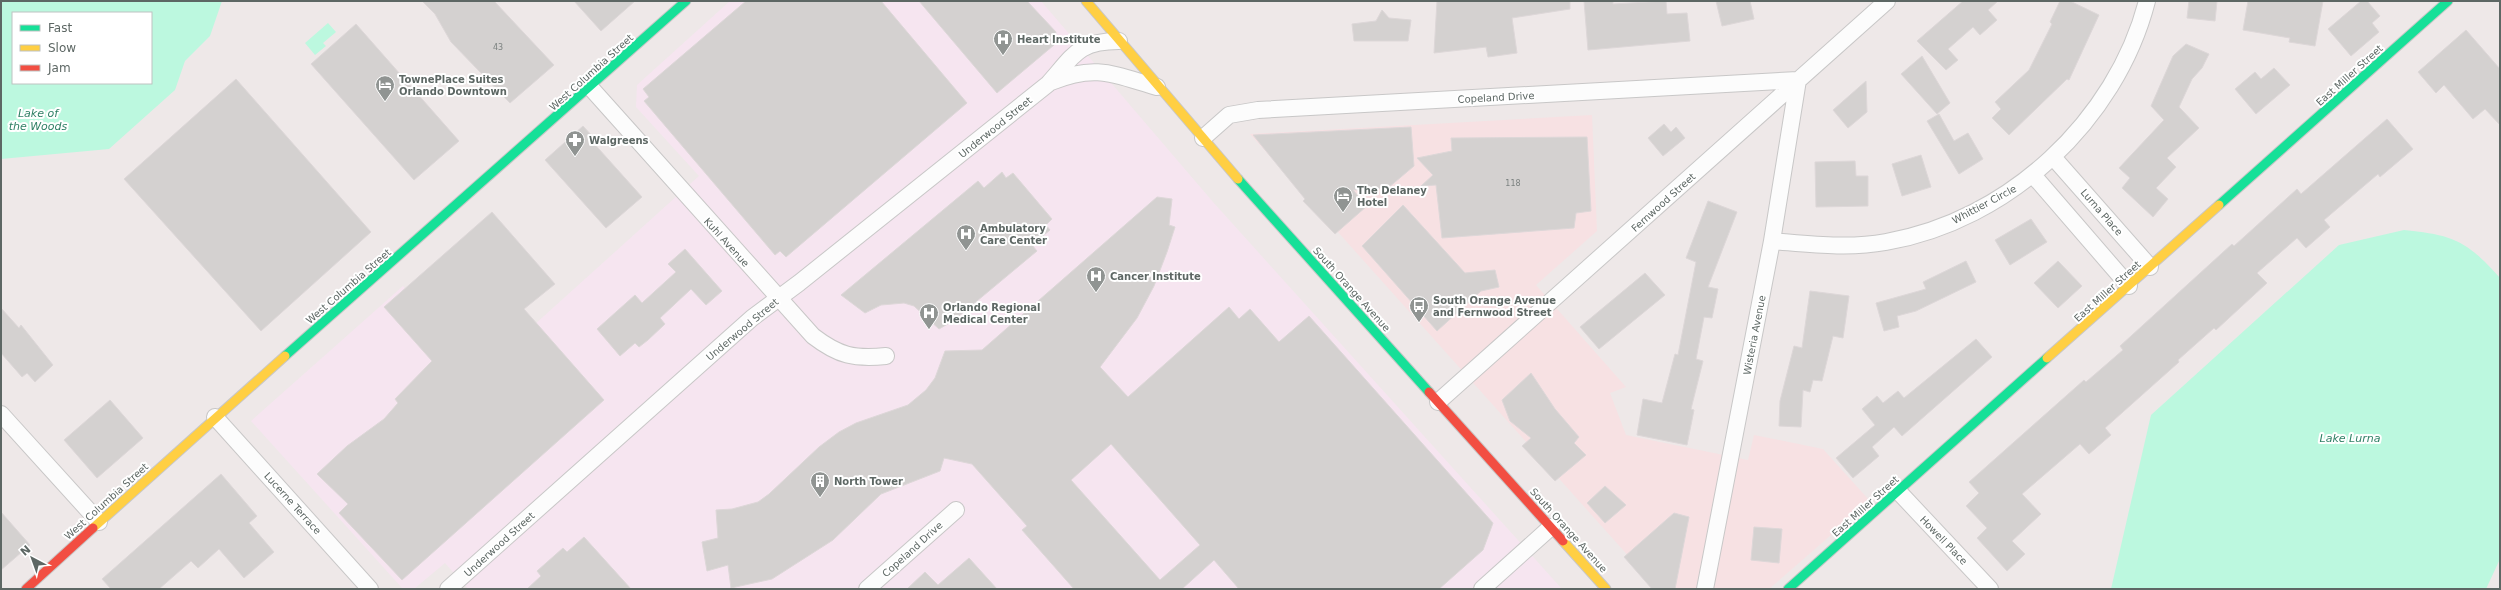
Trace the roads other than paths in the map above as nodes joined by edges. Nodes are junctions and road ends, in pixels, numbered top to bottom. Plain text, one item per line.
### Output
1 (686, 1) edge
2 (1086, 1) edge
3 (1887, 1) edge
4 (2147, 1) edge
5 (2443, 3) edge
6 (1119, 41) junction
7 (1798, 80) junction
8 (1048, 84) junction
9 (590, 87) junction
10 (1157, 87) junction
11 (1203, 138) junction
12 (2054, 157) junction
13 (2033, 175) junction
14 (1772, 241) junction
15 (2150, 267) junction
16 (2129, 286) junction
17 (778, 299) junction
18 (886, 356) dead end
19 (1438, 402) junction
20 (1, 414) edge
21 (215, 417) junction
22 (1898, 491) junction
23 (956, 510) dead end
24 (98, 522) junction
25 (1551, 527) junction
26 (26, 589) edge
27 (370, 589) edge
28 (448, 589) edge
29 (867, 589) edge
30 (1482, 589) edge
31 (1606, 589) edge
32 (1705, 589) edge
33 (1788, 589) edge
34 (1990, 589) edge

1 - 9 street, West Columbia Street
2 - 6 street, South Orange Avenue
3 - 7 street, Fernwood Street
4 - 12 street, Whittier Circle
5 - 15 street, East Miller Street
6 - 8 street, Underwood Street
6 - 10 street, South Orange Avenue
7 - 11 street, Copeland Drive
7 - 14 street, Wisteria Avenue
7 - 19 street, Fernwood Street
8 - 10 street, Underwood Street
8 - 17 street, Underwood Street
9 - 17 street, Kuhl Avenue
9 - 21 street, West Columbia Street
10 - 11 street, South Orange Avenue
11 - 19 street, South Orange Avenue
12 - 13 street, Whittier Circle
12 - 15 street, Lurna Place
13 - 14 street, Whittier Circle
13 - 16 street
14 - 32 street, Wisteria Avenue
15 - 16 street, East Miller Street
16 - 22 street, East Miller Street
17 - 18 street, Kuhl Avenue
17 - 28 street, Underwood Street
19 - 25 street, South Orange Avenue
20 - 24 street
21 - 24 street, West Columbia Street
21 - 27 street, Lucerne Terrace
22 - 33 street, East Miller Street
22 - 34 street, Howell Place
23 - 29 street, Copeland Drive
24 - 26 street, West Columbia Street
25 - 30 street
25 - 31 street, South Orange Avenue

